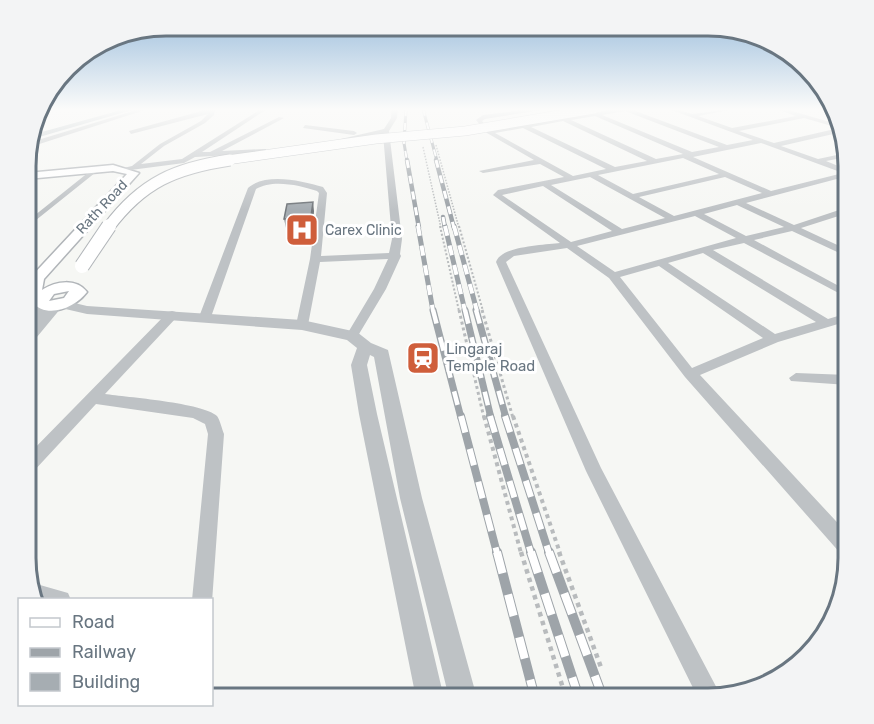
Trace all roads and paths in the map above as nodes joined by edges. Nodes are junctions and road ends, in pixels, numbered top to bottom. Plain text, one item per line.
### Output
1 (166, 143) edge
2 (212, 143) edge
3 (233, 143) edge
4 (327, 143) edge
5 (352, 143) edge
6 (387, 143) edge
7 (509, 143) edge
8 (558, 143) edge
9 (613, 143) edge
10 (662, 143) edge
11 (715, 143) edge
12 (751, 143) edge
13 (767, 143) edge
14 (784, 143) edge
15 (775, 145) junction
16 (436, 146) dead end
17 (423, 147) dead end
18 (726, 147) junction
19 (212, 154) junction
20 (193, 155) junction
21 (688, 155) junction
22 (838, 156) edge
23 (543, 161) junction
24 (817, 161) junction
25 (654, 162) junction
26 (128, 168) junction
27 (838, 169) edge
28 (95, 170) junction
29 (614, 170) junction
30 (483, 171) dead end
31 (592, 175) junction
32 (725, 175) junction
33 (36, 176) edge
34 (838, 176) edge
35 (573, 179) junction
36 (545, 184) junction
37 (770, 194) junction
38 (630, 197) junction
39 (738, 202) junction
40 (696, 213) junction
41 (838, 213) edge
42 (835, 214) junction
43 (838, 215) edge
44 (36, 217) edge
45 (673, 219) junction
46 (793, 228) junction
47 (620, 232) junction
48 (747, 240) junction
49 (570, 245) junction
50 (704, 249) junction
51 (838, 249) edge
52 (396, 256) junction
53 (315, 259) junction
54 (660, 262) junction
55 (36, 274) edge
56 (613, 276) junction
57 (67, 286) junction
58 (838, 290) edge
59 (36, 293) edge
60 (50, 303) junction
61 (172, 315) junction
62 (205, 317) junction
63 (36, 319) edge
64 (838, 320) edge
65 (826, 323) junction
66 (302, 325) junction
67 (772, 339) junction
68 (358, 341) junction
69 (690, 374) junction
70 (796, 378) dead end
71 (838, 380) edge
72 (93, 398) junction
73 (36, 458) edge
74 (838, 536) edge
75 (202, 598) edge
76 (602, 670) dead end
77 (428, 688) edge
78 (460, 688) edge
79 (563, 688) edge
80 (705, 688) edge

1 - 26 street
2 - 20 street
3 - 19 street
4 - 19 street
5 - 57 main road, bridge
6 - 52 street
7 - 23 street
8 - 29 street
9 - 25 street
10 - 21 street
11 - 18 street
12 - 18 street
13 - 15 street
14 - 15 street
15 - 24 street
16 - 76 path
17 - 79 path
18 - 21 street
19 - 20 street
20 - 26 street
21 - 25 street
21 - 32 street
22 - 24 street
23 - 30 street
23 - 35 street
24 - 27 street
25 - 29 street
26 - 28 main road, Rath Road
26 - 55 main road, Rath Road
28 - 33 main road, Rath Road
28 - 44 lane
29 - 31 street
31 - 35 street
31 - 38 street
32 - 37 street
32 - 38 street
34 - 37 street
35 - 36 street
36 - 47 street
36 - 49 street
37 - 39 street
38 - 45 street
39 - 40 street
39 - 46 street
40 - 45 street
40 - 48 street
41 - 42 street
42 - 43 street
42 - 46 street
45 - 47 street
46 - 48 street
46 - 51 street
47 - 49 street
48 - 50 street
48 - 58 street
49 - 56 street
49 - 80 street
50 - 54 street
50 - 65 street
52 - 53 street
52 - 68 street
53 - 62 street
53 - 66 street
54 - 56 street
54 - 67 street
56 - 69 street
57 - 60 main road
57 - 60 main road
59 - 60 main road, Rath Road
60 - 61 street
60 - 63 street
61 - 62 street
61 - 72 street
62 - 66 street
64 - 65 street
65 - 67 street
66 - 68 street
67 - 69 street
68 - 77 street
68 - 78 street
69 - 74 street
70 - 71 street
72 - 73 street
72 - 75 street

